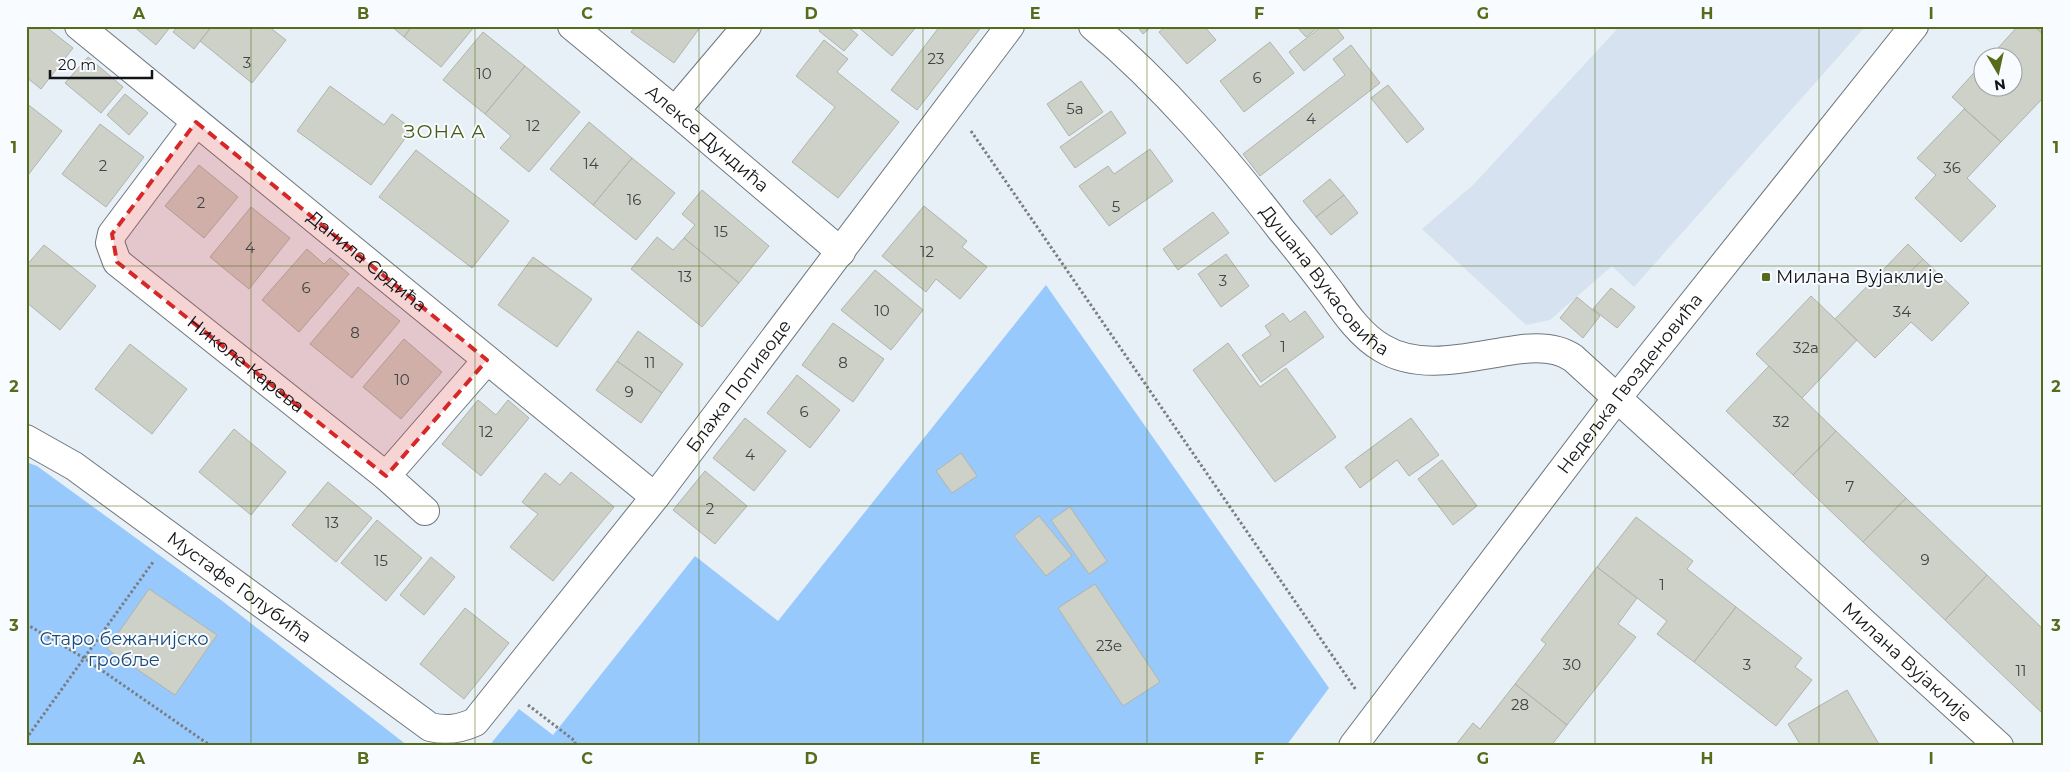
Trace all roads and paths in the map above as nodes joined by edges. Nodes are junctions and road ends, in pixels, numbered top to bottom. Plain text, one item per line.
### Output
1 (79, 26) edge
2 (572, 26) edge
3 (747, 26) edge
4 (1010, 26) edge
5 (1093, 26) edge
6 (1914, 26) edge
7 (951, 102) junction
8 (675, 111) junction
9 (196, 122) junction
10 (841, 252) junction
11 (487, 360) junction
12 (1617, 398) junction
13 (26, 439) edge
14 (386, 476) junction
15 (654, 497) junction
16 (425, 511) dead end
17 (171, 537) junction
18 (26, 624) edge
19 (84, 658) junction
20 (504, 686) junction
21 (1375, 717) junction
22 (453, 729) joint
23 (26, 739) edge
24 (211, 746) edge
25 (576, 746) edge
26 (1353, 746) edge
27 (1999, 746) edge

1 - 9 street, Данила Срдића
2 - 8 street, Алексе Дундића
3 - 8 street
4 - 7 street, Блажа Попиводе
5 - 12 street, Душана Вукасовића
6 - 12 street, Недељка Гвозденовића
7 - 10 street, Блажа Попиводе
7 - 21 path
8 - 10 street, Алексе Дундића
9 - 11 street, Данила Срдића
9 - 14 street, Николе Карева
10 - 15 street, Блажа Попиводе
11 - 14 street
11 - 15 street, Данила Срдића
12 - 21 street, Недељка Гвозденовића
12 - 27 street, Милана Вујаклије
13 - 17 street, Мустафе Голубића
14 - 16 street, Николе Карева
15 - 20 street, Блажа Попиводе
17 - 19 path
17 - 22 street, Мустафе Голубића
18 - 19 path
19 - 23 path
19 - 24 path
20 - 22 street, Блажа Попиводе
20 - 25 path
21 - 26 street, Недељка Гвозденовића

